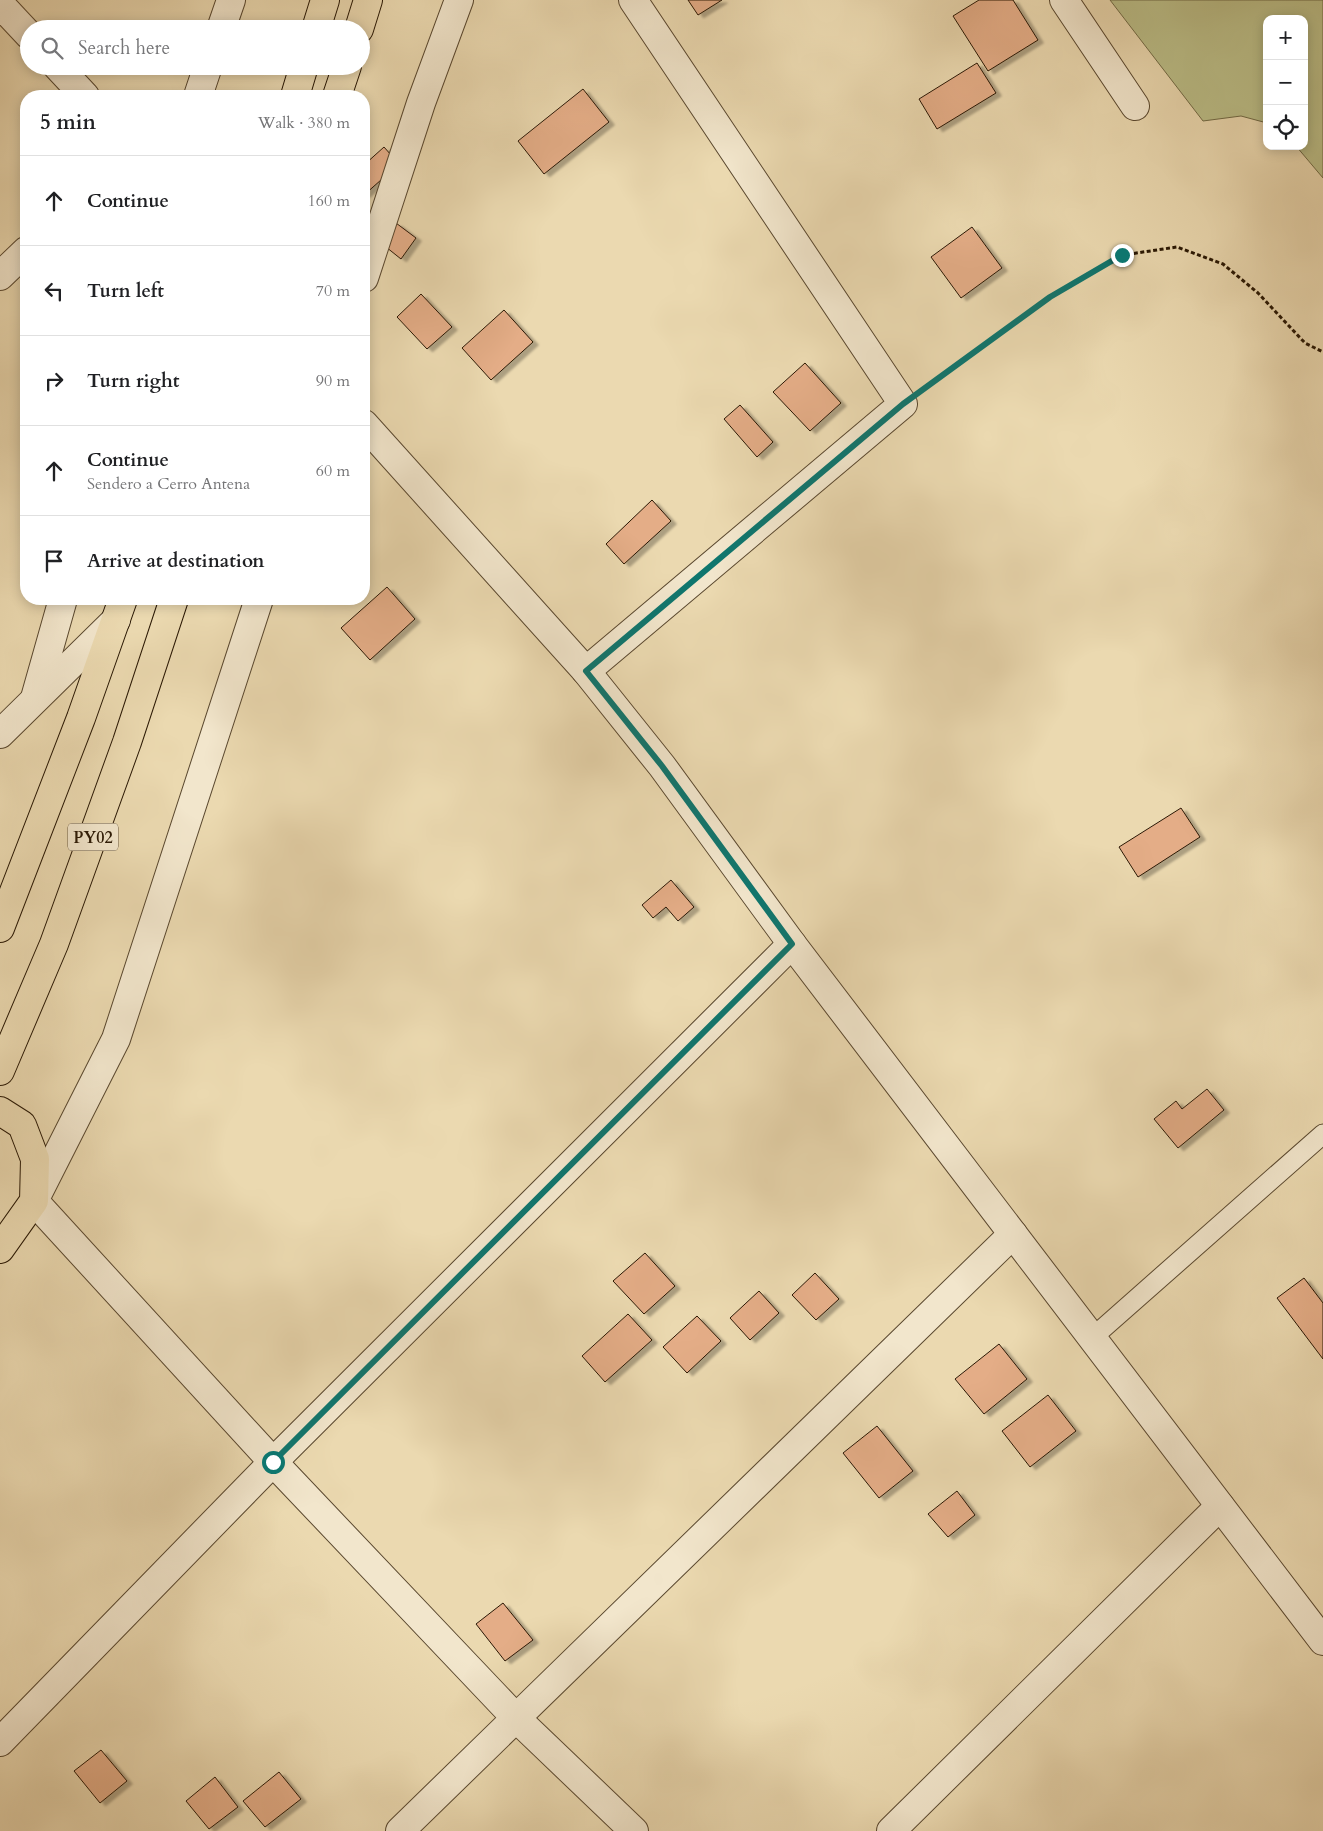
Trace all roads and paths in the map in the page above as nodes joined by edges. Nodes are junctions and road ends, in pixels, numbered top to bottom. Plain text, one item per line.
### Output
1 (231, 0) edge
2 (326, 0) edge
3 (368, 0) edge
4 (459, 0) edge
5 (633, 0) edge
6 (1064, 0) edge
7 (0, 4) edge
8 (224, 20) edge
9 (319, 20) edge
10 (362, 20) edge
11 (20, 25) edge
12 (66, 75) edge
13 (205, 75) edge
14 (301, 75) edge
15 (344, 75) edge
16 (80, 90) edge
17 (200, 90) edge
18 (297, 90) edge
19 (339, 90) edge
20 (1135, 106) dead end
21 (20, 257) edge
22 (370, 260) edge
23 (0, 276) edge
24 (1323, 352) edge
25 (903, 404) junction
26 (370, 431) edge
27 (61, 605) edge
28 (172, 605) edge
29 (257, 605) edge
30 (120, 609) edge
31 (586, 671) junction
32 (34, 700) junction
33 (0, 734) edge
34 (0, 928) edge
35 (792, 944) junction
36 (0, 1071) edge
37 (0, 1111) edge
38 (1323, 1134) edge
39 (34, 1201) junction
40 (1013, 1234) junction
41 (0, 1249) edge
42 (1092, 1338) junction
43 (273, 1462) junction
44 (1220, 1506) junction
45 (1323, 1641) edge
46 (516, 1718) junction
47 (0, 1742) edge
48 (400, 1831) edge
49 (634, 1831) edge
50 (891, 1831) edge

1 - 8 street
2 - 9 highway
3 - 10 highway
4 - 22 street
5 - 25 street
6 - 20 street
7 - 11 street
12 - 16 street
13 - 17 street
14 - 18 highway
15 - 19 highway
21 - 23 street
24 - 25 path
25 - 31 street
26 - 31 street
27 - 32 street
28 - 36 highway, PY02
29 - 39 street
30 - 32 street
30 - 34 highway, PY02
31 - 35 street
32 - 33 street
35 - 40 street
35 - 43 street
37 - 39 highway
38 - 42 lane
39 - 41 highway
39 - 43 street
40 - 42 street
40 - 46 street
42 - 44 street
43 - 46 street
43 - 47 street
44 - 45 street
44 - 50 street
46 - 48 street
46 - 49 street

